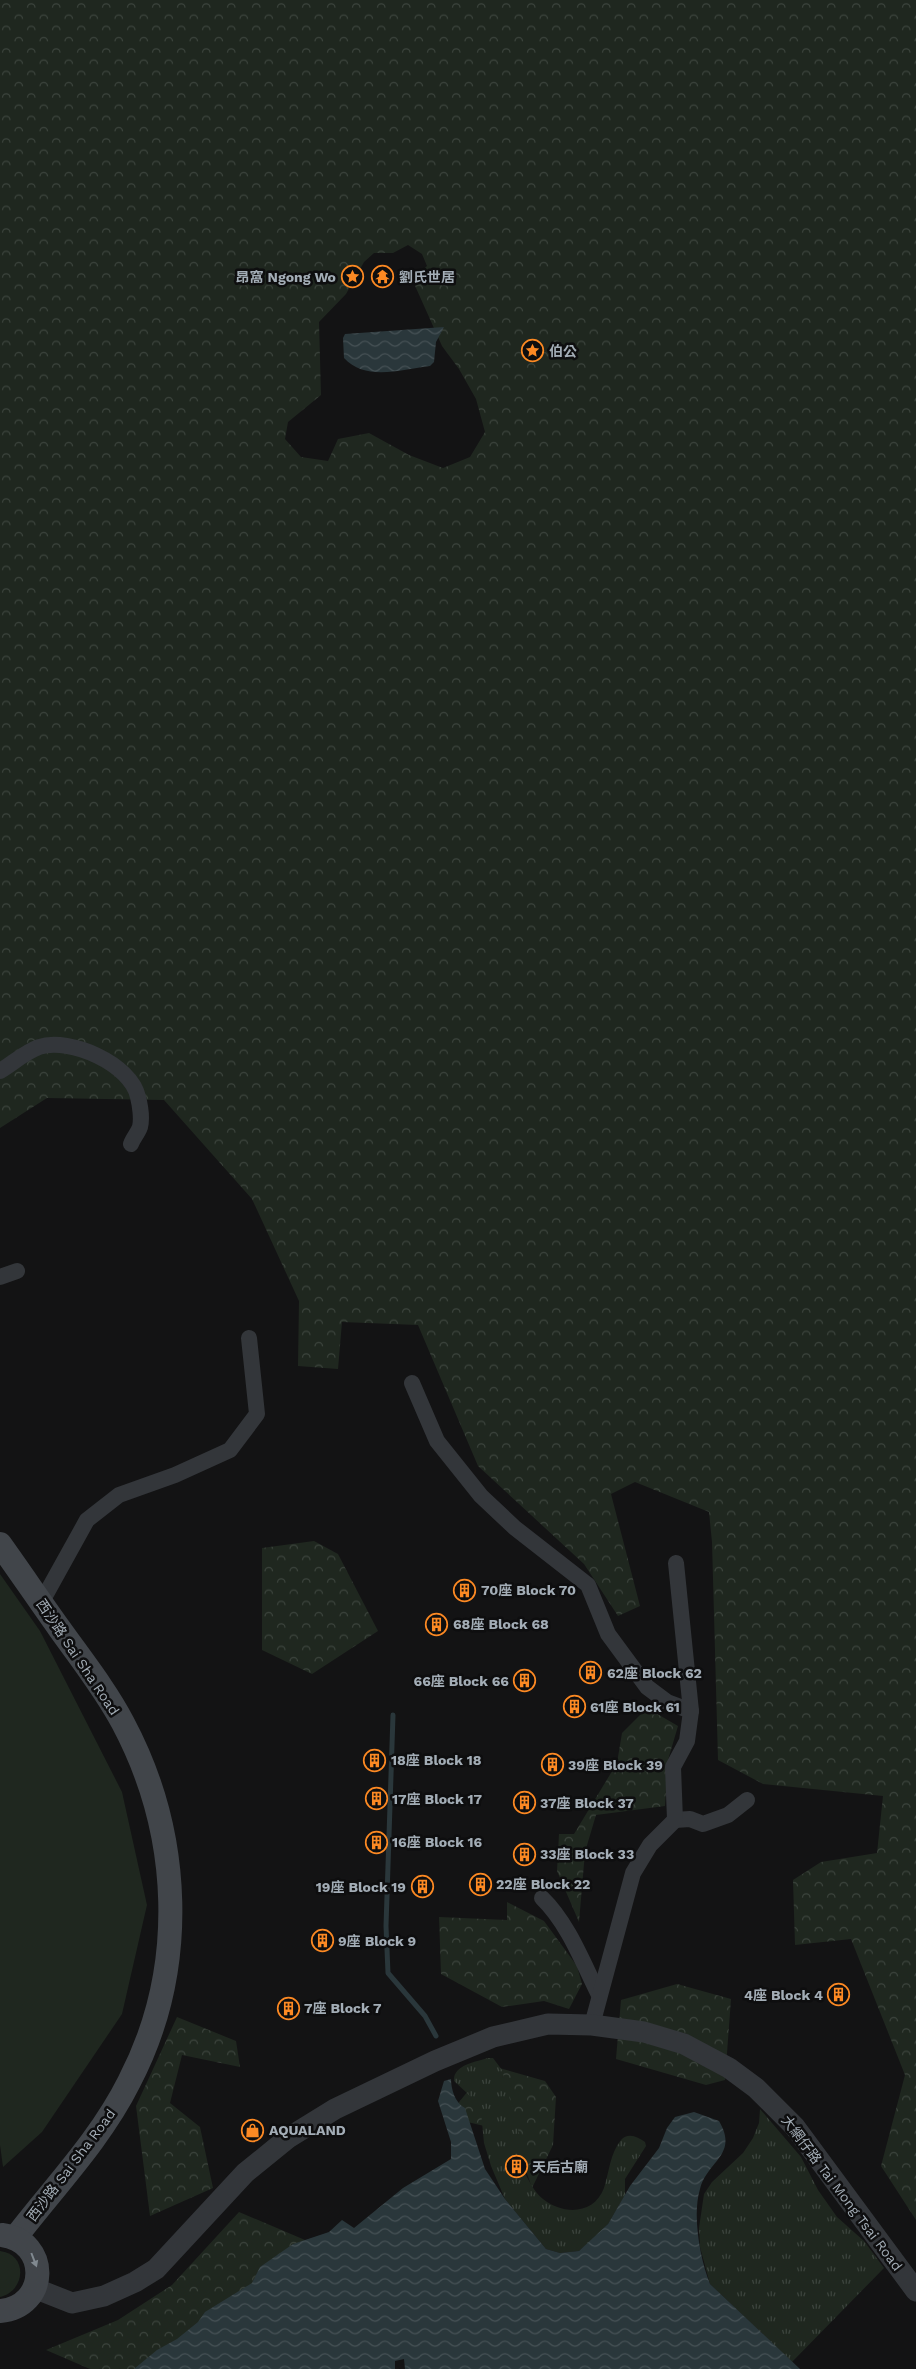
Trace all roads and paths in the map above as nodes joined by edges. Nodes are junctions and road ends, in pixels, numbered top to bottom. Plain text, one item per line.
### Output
1 (0, 1071) edge
2 (131, 1144) dead end
3 (17, 1271) dead end
4 (0, 1277) edge
5 (249, 1338) dead end
6 (412, 1383) dead end
7 (0, 1544) edge
8 (676, 1563) dead end
9 (41, 1603) junction
10 (691, 1711) junction
11 (747, 1800) dead end
12 (676, 1820) junction
13 (542, 1898) dead end
14 (598, 1996) junction
15 (592, 2025) junction
16 (8, 2236) edge
17 (34, 2288) junction
18 (916, 2291) edge
19 (0, 2311) edge

1 - 2 street
3 - 4 street
5 - 9 street
6 - 10 street
7 - 9 main road, 西沙路 Sai Sha Road
8 - 10 street
9 - 16 main road, 西沙路 Sai Sha Road
10 - 12 street
11 - 12 street
12 - 14 street
13 - 14 street
14 - 15 street
15 - 17 street, 大網仔路 Tai Mong Tsai Road
15 - 18 street, 大網仔路 Tai Mong Tsai Road
16 -> 17 main road
17 - 19 main road

